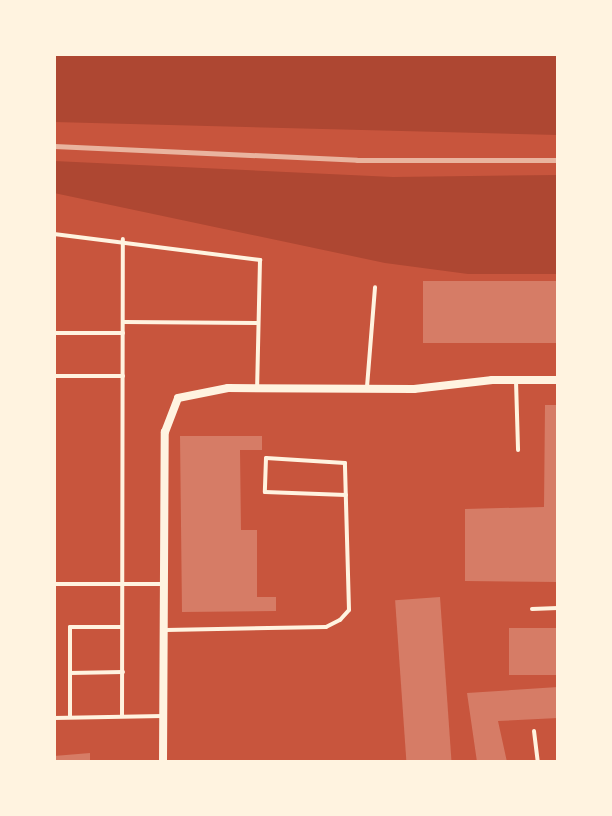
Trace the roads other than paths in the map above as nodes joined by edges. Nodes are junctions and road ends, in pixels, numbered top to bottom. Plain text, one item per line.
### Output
1 (54, 234) edge
2 (123, 239) junction
3 (375, 287) dead end
4 (124, 322) junction
5 (258, 323) junction
6 (54, 333) edge
7 (123, 333) junction
8 (54, 376) edge
9 (123, 376) junction
10 (516, 380) junction
11 (558, 380) edge
12 (257, 388) junction
13 (367, 389) junction
14 (518, 450) dead end
15 (346, 495) junction
16 (54, 584) edge
17 (123, 584) junction
18 (164, 584) junction
19 (558, 608) edge
20 (532, 609) dead end
21 (123, 627) junction
22 (164, 630) junction
23 (123, 672) junction
24 (70, 673) junction
25 (70, 716) junction
26 (122, 716) junction
27 (163, 716) junction
28 (54, 718) edge
29 (534, 731) dead end
30 (163, 762) edge
31 (538, 762) edge

1 - 2 lane
2 - 4 lane
2 - 5 lane
3 - 13 lane
4 - 5 lane
4 - 7 lane
5 - 12 lane
6 - 7 lane
7 - 9 lane
8 - 9 lane
9 - 17 lane
10 - 11 street
10 - 13 street
10 - 14 lane
12 - 13 street
12 - 18 street
15 - 15 lane
15 - 22 lane
16 - 17 lane
17 - 18 lane
17 - 21 lane
18 - 22 street
19 - 20 lane
21 - 23 lane
21 - 24 lane
22 - 27 street
23 - 24 lane
23 - 26 lane
24 - 25 lane
25 - 26 lane
25 - 28 lane
26 - 27 lane
27 - 30 street
29 - 31 lane

